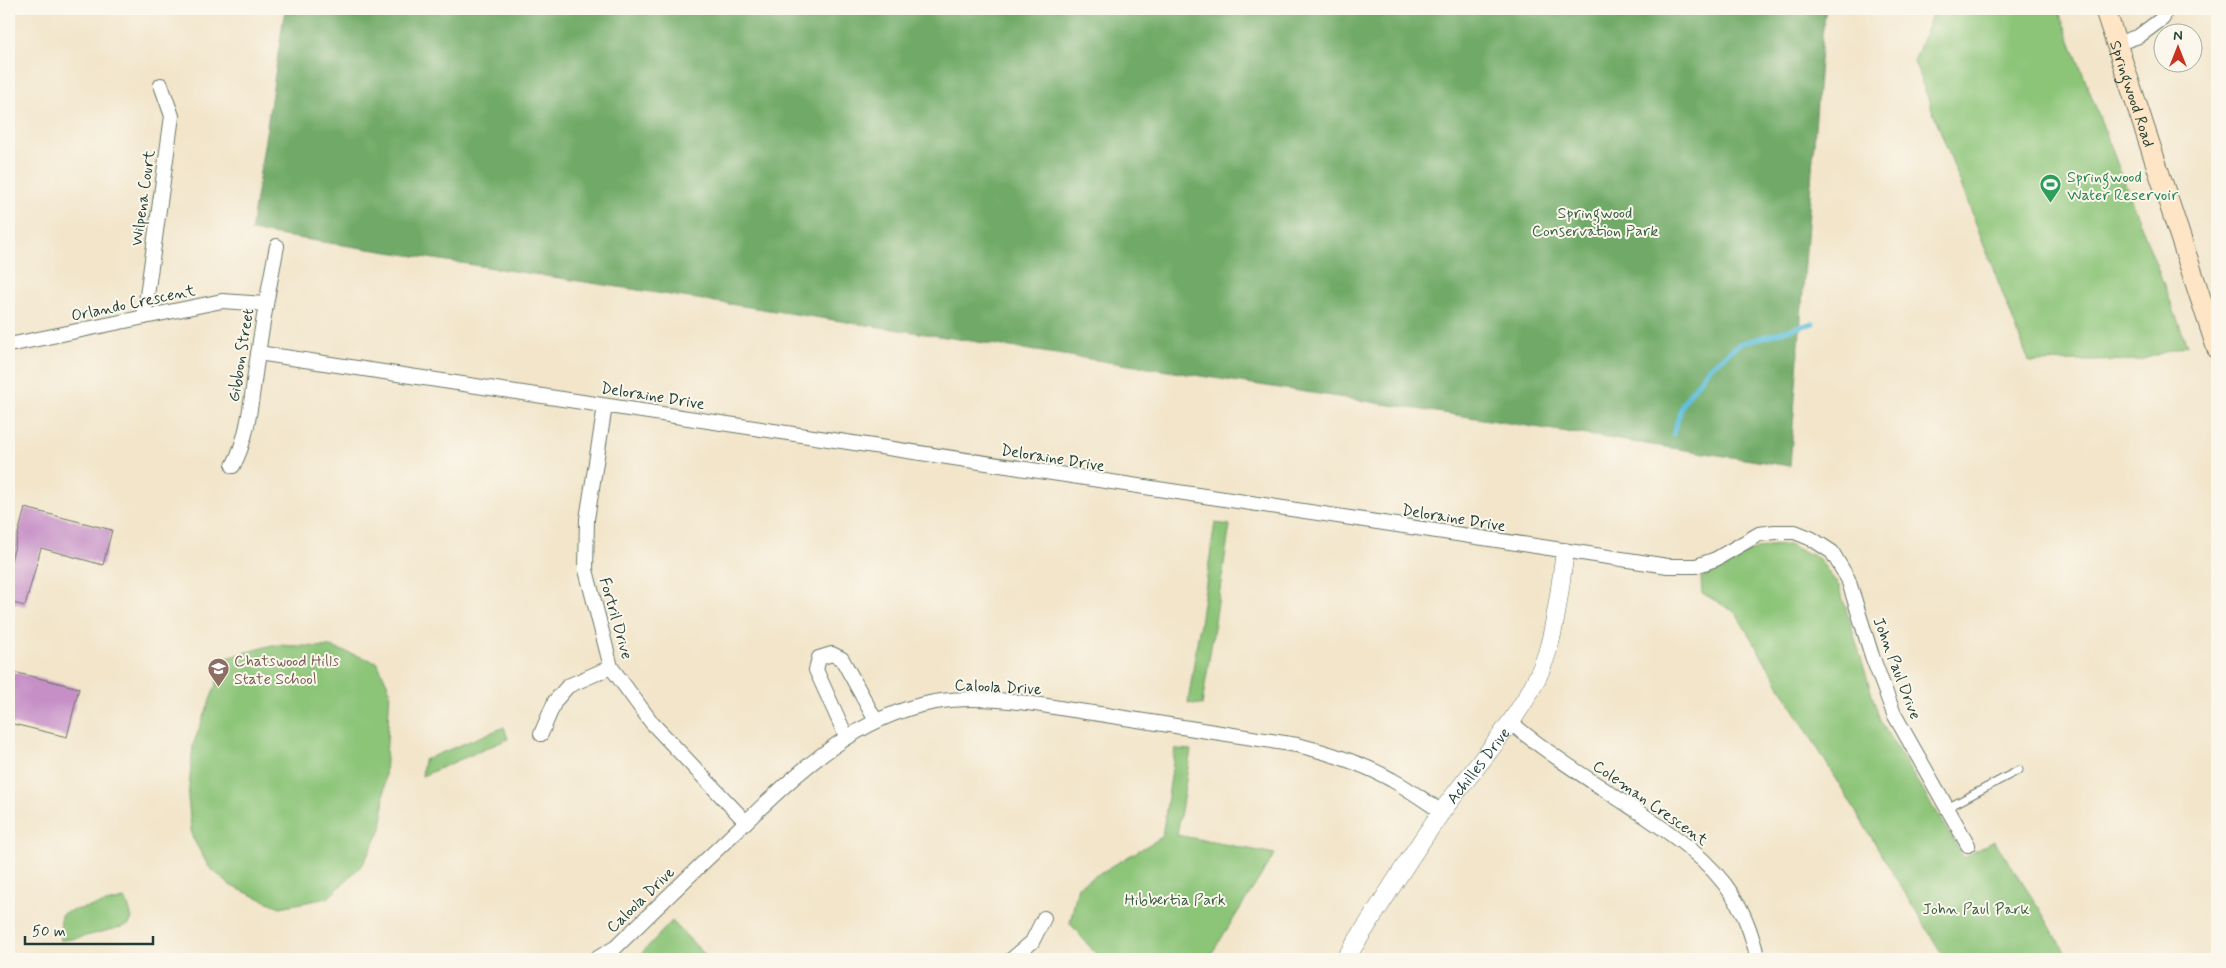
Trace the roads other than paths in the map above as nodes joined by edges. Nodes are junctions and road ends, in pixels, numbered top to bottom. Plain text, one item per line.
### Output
1 (2105, 9) edge
2 (2165, 9) edge
3 (2116, 44) junction
4 (161, 85) dead end
5 (277, 246) dead end
6 (265, 304) junction
7 (144, 317) junction
8 (9, 345) edge
9 (2217, 348) edge
10 (258, 353) junction
11 (605, 406) junction
12 (233, 466) dead end
13 (1565, 552) junction
14 (1832, 552) joint
15 (611, 666) junction
16 (876, 721) junction
17 (1510, 722) junction
18 (542, 734) dead end
19 (846, 736) junction
20 (2020, 770) dead end
21 (1947, 808) junction
22 (1442, 812) junction
23 (746, 822) junction
24 (1968, 845) dead end
25 (1044, 918) dead end
26 (596, 959) edge
27 (1012, 959) edge
28 (1345, 959) edge
29 (1758, 959) edge

1 - 3 main road, Springwood Road
2 - 3 street
3 - 9 main road, Springwood Road
4 - 7 street, Wilpena Court
5 - 6 street, Gibbon Street
6 - 7 street, Orlando Crescent
6 - 10 street, Gibbon Street
7 - 8 street, Orlando Crescent
10 - 11 street, Deloraine Drive
10 - 12 street, Gibbon Street
11 - 13 street, Deloraine Drive
11 - 15 street, Fortril Drive
13 - 14 street, Deloraine Drive
13 - 17 street, Achilles Drive
14 - 21 street, John Paul Drive
15 - 18 street
15 - 23 street, Fortril Drive
16 - 19 street, Caloola Drive
16 - 19 street
16 - 22 street, Caloola Drive
17 - 22 street, Achilles Drive
17 - 29 street, Coleman Crescent
19 - 23 street, Caloola Drive
20 - 21 lane
21 - 24 street, John Paul Drive
22 - 28 street, Achilles Drive
23 - 26 street, Caloola Drive
25 - 27 street

